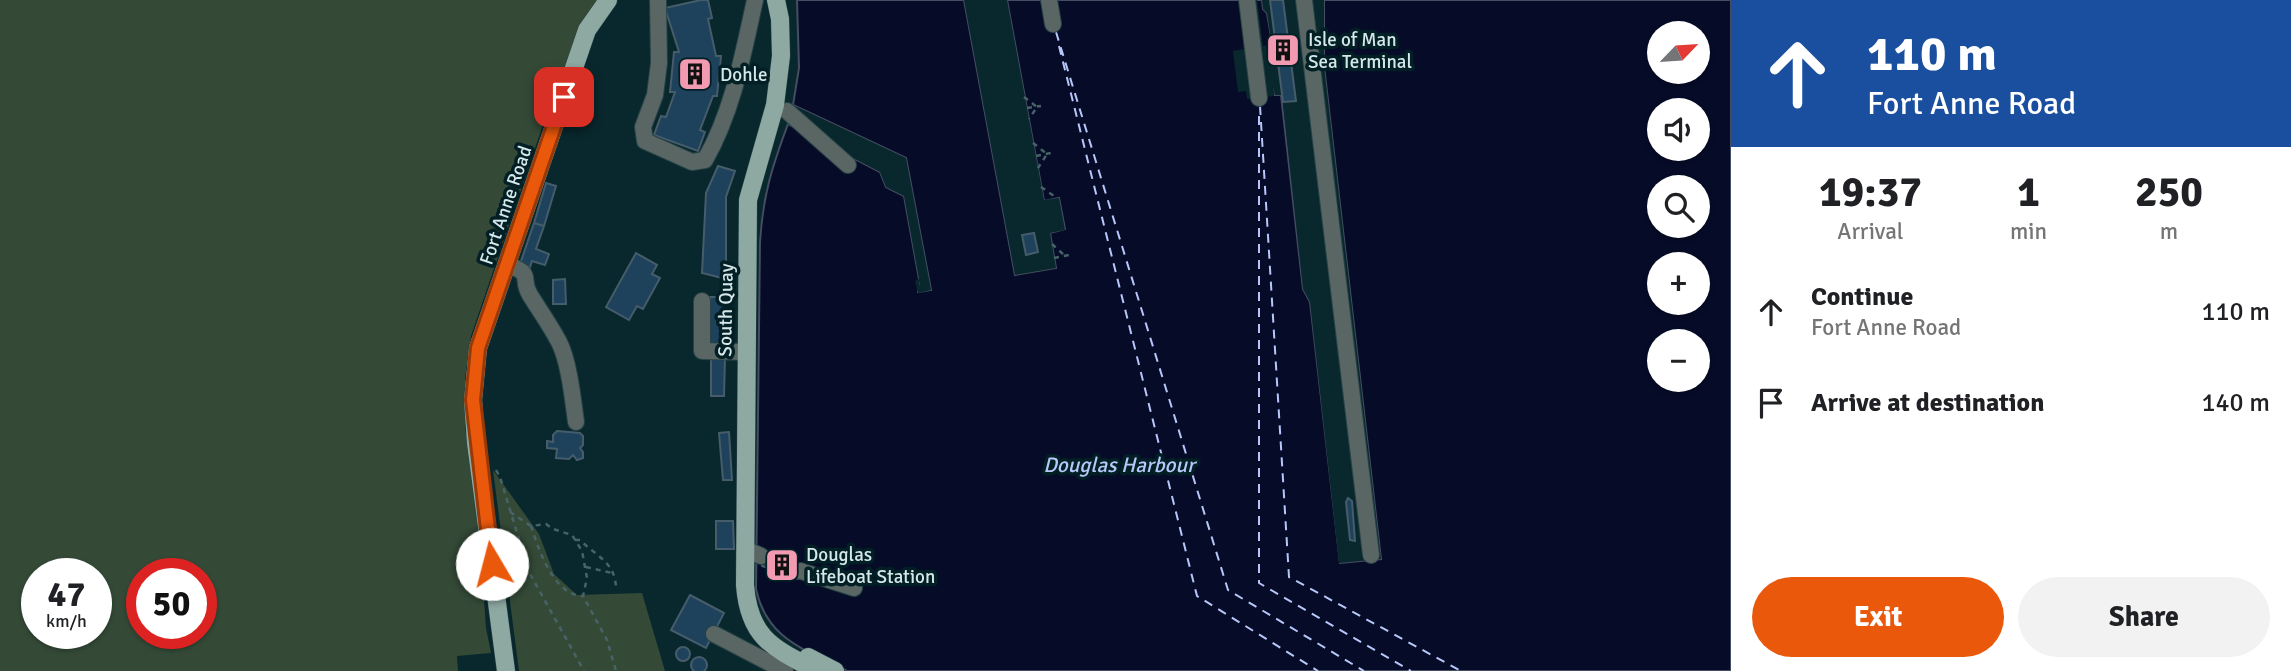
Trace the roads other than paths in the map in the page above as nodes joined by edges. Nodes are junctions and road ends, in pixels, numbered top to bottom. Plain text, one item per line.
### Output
1 (608, 0) edge
2 (658, 0) edge
3 (755, 0) edge
4 (776, 0) edge
5 (1049, 0) edge
6 (1247, 0) edge
7 (1304, 0) edge
8 (1053, 24) dead end
9 (1259, 98) dead end
10 (787, 111) dead end
11 (848, 165) dead end
12 (506, 264) junction
13 (702, 301) dead end
14 (746, 352) junction
15 (576, 422) dead end
16 (1371, 555) dead end
17 (801, 571) dead end
18 (854, 588) dead end
19 (754, 624) junction
20 (714, 634) dead end
21 (506, 671) edge
22 (785, 671) edge
23 (817, 671) edge
24 (835, 671) edge

1 - 12 main road, Fort Anne Road
2 - 3 lane
4 - 14 main road, South Quay
5 - 8 lane
6 - 9 lane
7 - 16 lane
10 - 11 lane
12 - 15 lane
12 - 21 main road, Fort Anne Road
13 - 14 lane
14 - 19 main road, South Quay
17 - 18 lane
19 - 23 main road
19 - 24 main road
20 - 22 lane

